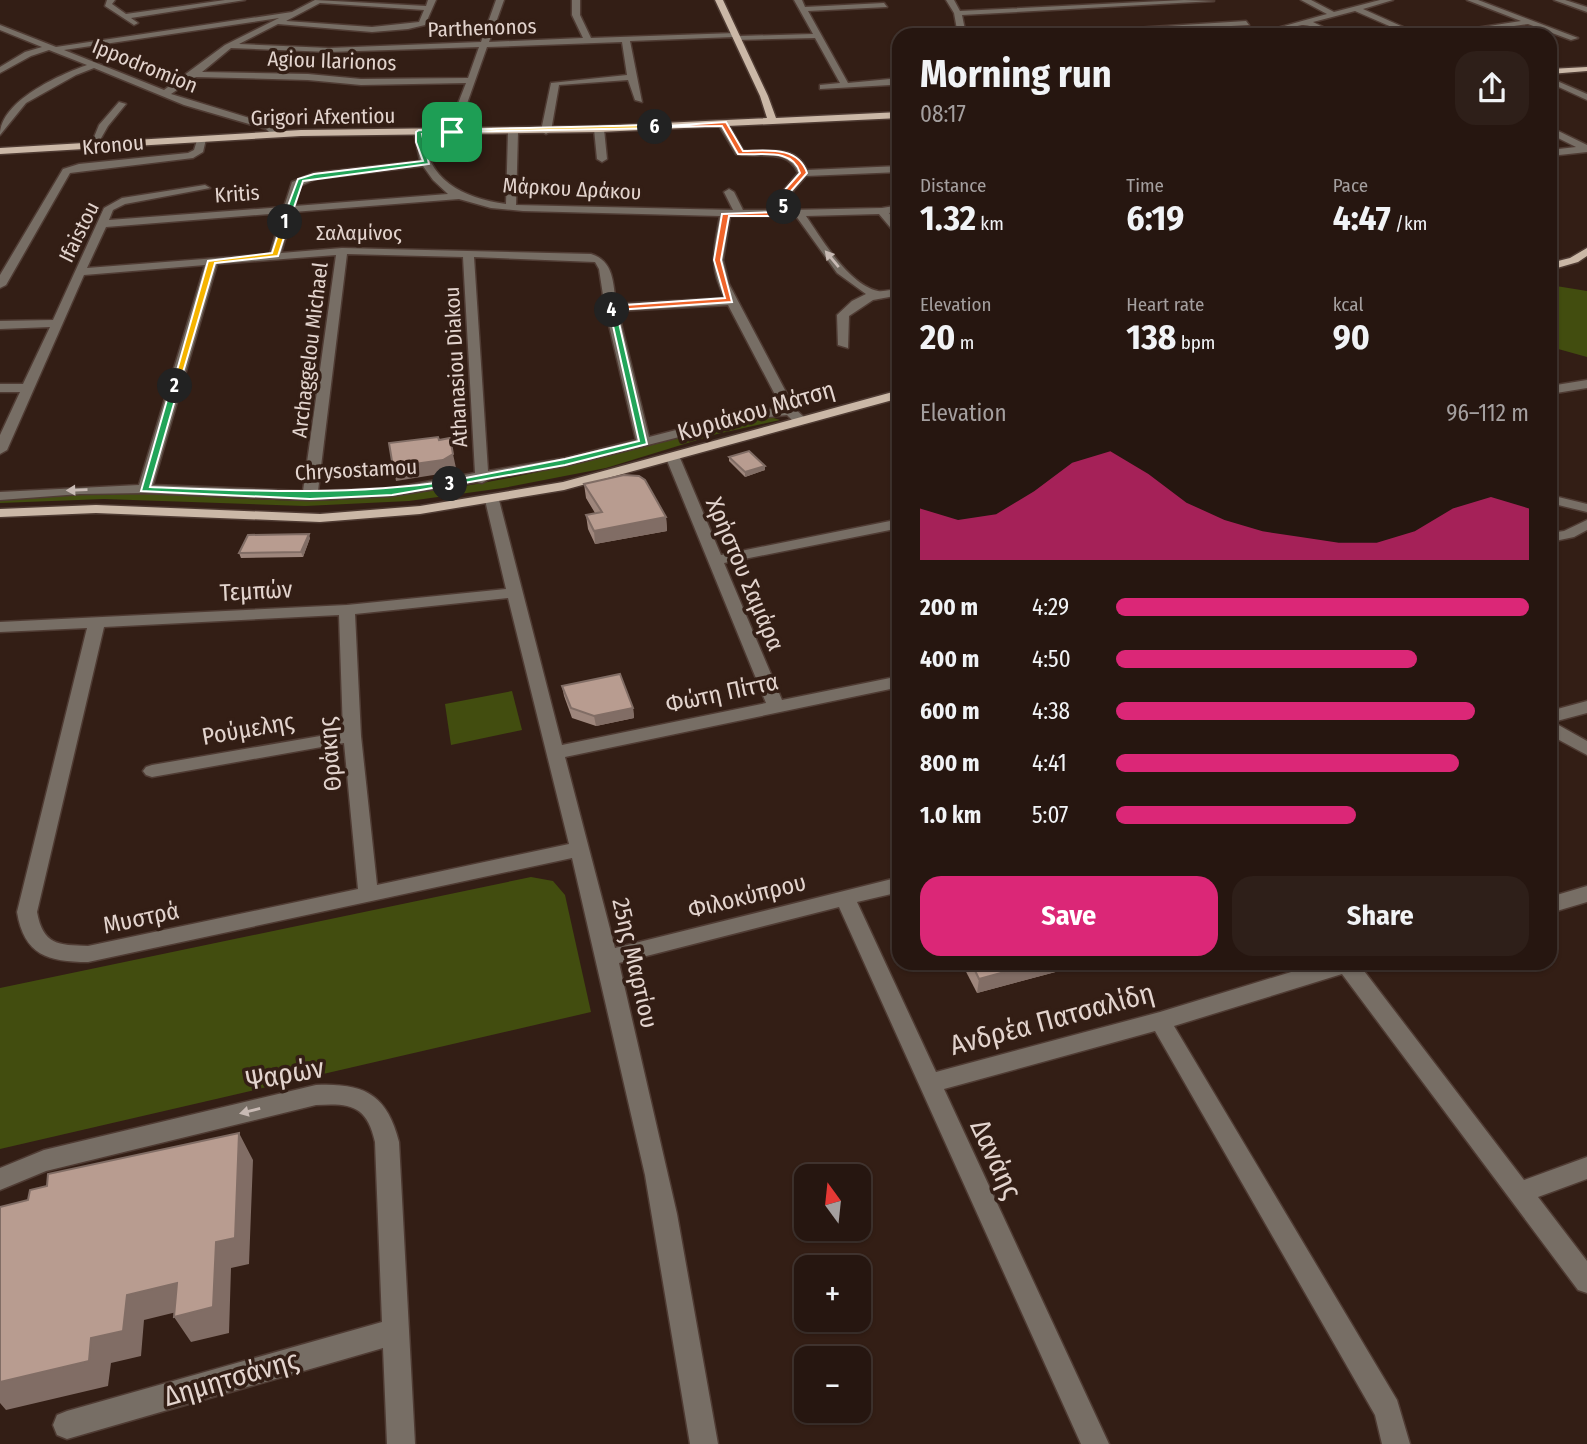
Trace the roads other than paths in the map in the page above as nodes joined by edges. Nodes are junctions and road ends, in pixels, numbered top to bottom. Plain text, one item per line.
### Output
1 (110, 0) edge
2 (241, 0) edge
3 (500, 0) edge
4 (576, 0) edge
5 (719, 0) edge
6 (798, 0) edge
7 (950, 0) edge
8 (1209, 0) edge
9 (1305, 0) edge
10 (1389, 0) edge
11 (1471, 0) edge
12 (1558, 0) edge
13 (320, 1) edge
14 (860, 3) edge
15 (430, 4) edge
16 (884, 5) dead end
17 (1222, 8) dead end
18 (804, 9) junction
19 (1356, 9) junction
20 (1587, 10) edge
21 (958, 13) junction
22 (292, 14) junction
23 (1234, 15) dead end
24 (1334, 15) junction
25 (126, 16) junction
26 (276, 22) junction
27 (1306, 22) junction
28 (1530, 22) junction
29 (1246, 23) junction
30 (961, 28) edge
31 (1156, 28) edge
32 (1257, 28) edge
33 (1281, 28) edge
34 (1319, 28) edge
35 (1401, 28) edge
36 (1486, 28) edge
37 (1546, 28) edge
38 (3, 30) edge
39 (1557, 32) edge
40 (146, 34) junction
41 (817, 36) junction
42 (736, 37) junction
43 (1574, 38) dead end
44 (626, 40) junction
45 (588, 41) junction
46 (486, 45) junction
47 (230, 46) junction
48 (53, 48) junction
49 (95, 65) junction
50 (1587, 69) edge
51 (0, 70) edge
52 (1557, 71) edge
53 (187, 77) junction
54 (631, 77) junction
55 (472, 80) junction
56 (890, 82) dead end
57 (1557, 83) edge
58 (846, 86) junction
59 (822, 88) dead end
60 (153, 90) junction
61 (163, 94) junction
62 (1587, 97) edge
63 (639, 100) dead end
64 (121, 104) dead end
65 (892, 115) edge
66 (772, 121) junction
67 (251, 122) junction
68 (723, 124) junction
69 (599, 129) junction
70 (546, 131) junction
71 (0, 132) edge
72 (419, 132) junction
73 (452, 132) junction
74 (513, 132) junction
75 (274, 134) junction
76 (1557, 134) edge
77 (223, 137) junction
78 (201, 139) junction
79 (93, 145) junction
80 (1587, 149) edge
81 (0, 151) edge
82 (1557, 152) edge
83 (602, 159) dead end
84 (427, 163) junction
85 (892, 169) edge
86 (803, 173) junction
87 (205, 188) dead end
88 (729, 192) dead end
89 (458, 196) junction
90 (511, 207) junction
91 (892, 209) edge
92 (289, 210) junction
93 (882, 211) junction
94 (726, 214) junction
95 (740, 214) junction
96 (782, 214) junction
97 (800, 214) junction
98 (102, 224) junction
99 (892, 225) edge
100 (342, 251) junction
101 (1587, 251) edge
102 (275, 254) junction
103 (468, 254) junction
104 (1587, 258) edge
105 (1574, 260) junction
106 (212, 261) junction
107 (1557, 265) edge
108 (81, 272) junction
109 (0, 285) edge
110 (892, 293) edge
111 (875, 294) junction
112 (730, 300) junction
113 (611, 308) junction
114 (56, 323) junction
115 (0, 325) edge
116 (844, 345) dead end
117 (1587, 384) edge
118 (0, 388) edge
119 (26, 388) junction
120 (1557, 389) edge
121 (892, 396) edge
122 (790, 411) junction
123 (803, 421) junction
124 (644, 443) junction
125 (0, 450) edge
126 (673, 458) junction
127 (482, 479) junction
128 (145, 489) junction
129 (0, 496) edge
130 (310, 496) junction
131 (492, 500) junction
132 (1557, 501) edge
133 (1587, 508) edge
134 (0, 513) edge
135 (1587, 524) edge
136 (892, 525) edge
137 (1557, 537) edge
138 (716, 560) junction
139 (514, 593) junction
140 (348, 610) junction
141 (97, 621) junction
142 (0, 627) edge
143 (892, 683) edge
144 (776, 707) junction
145 (1587, 707) edge
146 (1557, 715) edge
147 (1557, 731) edge
148 (352, 736) junction
149 (1587, 749) edge
150 (555, 754) junction
151 (152, 771) dead end
152 (581, 849) junction
153 (892, 886) edge
154 (368, 893) junction
155 (1587, 894) edge
156 (845, 898) junction
157 (1557, 903) edge
158 (607, 958) junction
159 (1327, 970) edge
160 (1355, 970) edge
161 (1160, 1021) junction
162 (928, 1084) junction
163 (1587, 1167) edge
164 (0, 1179) edge
165 (1521, 1192) junction
166 (1587, 1281) edge
167 (396, 1331) junction
168 (67, 1425) dead end
169 (401, 1444) edge
170 (704, 1444) edge
171 (1095, 1444) edge
172 (1396, 1444) edge

1 - 25 street
2 - 25 street
3 - 46 street
4 - 45 street
5 - 42 main road
6 - 18 street
7 - 21 street
8 - 17 street
8 - 21 street
9 - 24 street
10 - 19 street
11 - 28 street
12 - 20 street
13 - 15 street
13 - 22 street
14 - 16 street
14 - 18 street
15 - 26 street
18 - 41 street
19 - 24 street
19 - 35 street
21 - 30 street
22 - 26 street
22 - 40 street
23 - 29 street
24 - 27 street
25 - 40 street
26 - 47 street
27 - 33 street
27 - 34 street
28 - 36 street
28 - 37 street
29 - 31 street
29 - 32 street
38 - 48 street, Ippodromion
39 - 43 street
40 - 48 street
41 - 42 street, Parthenonos
41 - 58 street
42 - 44 street, Parthenonos
42 - 66 main road
44 - 45 street, Parthenonos
44 - 54 street
45 - 46 street, Parthenonos
46 - 47 street, Parthenonos
46 - 55 street
47 - 53 street
48 - 49 street, Ippodromion
48 - 51 street
49 - 60 street, Ippodromion
49 - 71 street
50 - 52 main road
53 - 55 street, Agiou Ilarionos
53 - 60 street
53 - 61 street
54 - 63 street
54 - 70 street
55 - 73 street
56 - 58 street
57 - 62 street
58 - 59 street
60 - 61 street, Ippodromion
61 - 67 street, Ippodromion
64 - 79 street
65 - 66 main road, Grigori Afxentiou
66 - 68 main road, Grigori Afxentiou
67 - 75 street, Ippodromion
67 - 77 main road
68 - 69 main road, Grigori Afxentiou
68 - 86 street
69 - 70 main road, Grigori Afxentiou
69 - 83 street
70 - 74 main road, Grigori Afxentiou
72 - 73 main road, Grigori Afxentiou
72 - 75 main road, Grigori Afxentiou
72 - 84 street, Μάρκου Δράκου
73 - 74 main road, Grigori Afxentiou
74 - 90 street
75 - 77 main road, Grigori Afxentiou
76 - 80 street
77 - 78 main road, Grigori Afxentiou
78 - 79 main road, Grigori Afxentiou
78 - 109 street, Kronou
79 - 81 main road, Grigori Afxentiou
80 - 82 street
84 - 89 street, Μάρκου Δράκου
84 - 92 street
85 - 86 street
86 - 96 street
87 - 98 street, Ifaistou
88 - 95 street
89 - 90 street, Μάρκου Δράκου
89 - 92 street, Kritis
90 - 94 street, Μάρκου Δράκου
91 - 93 street, Μάρκου Δράκου
92 - 98 street, Kritis
92 - 102 street
93 - 97 street, Μάρκου Δράκου
93 - 99 street
94 - 95 street, Μάρκου Δράκου
94 - 112 street
95 - 96 street, Μάρκου Δράκου
96 - 97 street, Μάρκου Δράκου
111 -> 97 street
98 - 108 street, Ifaistou
100 - 102 street, Σαλαμίνος
100 - 103 street, Σαλαμίνος
100 - 130 street, Archaggelou Michael
101 - 105 main road
102 - 106 street, Σαλαμίνος
103 - 113 street, Σαλαμίνος
103 - 127 street, Athanasiou Diakou
104 - 105 street
105 - 107 main road
106 - 108 street, Σαλαμίνος
106 - 128 street
108 - 114 street, Ifaistou
110 - 111 street
111 - 116 street
112 - 113 street
112 - 122 street
113 - 124 street
114 - 115 street
114 - 119 street, Ifaistou
117 - 120 street
118 - 119 street
119 - 125 street, Ifaistou
121 - 123 main road, Κυριάκου Μάτση
122 - 123 street
122 - 124 street, Chrysostamou
123 - 126 main road, Κυριάκου Μάτση
124 - 127 street, Chrysostamou
126 - 131 main road, Κυριάκου Μάτση
126 - 138 street, Χρήστου Σαμάρα
127 - 130 street, Chrysostamou
128 -> 129 street, Chrysostamou
128 - 130 street, Chrysostamou
131 - 134 main road, Κυριάκου Μάτση
131 - 139 street, 25ης Μαρτίου
132 - 133 street
135 - 137 street
136 - 138 street
138 - 144 street, Χρήστου Σαμάρα
139 - 140 street, Τεμπών
139 - 150 street, 25ης Μαρτίου
140 - 141 street, Τεμπών
140 - 148 street, Θράκης
141 - 142 street, Τεμπών
141 - 154 street, Μυστρά
143 - 144 street, Φώτη Πίττα
144 - 150 street, Φώτη Πίττα
145 - 146 street
147 - 149 street
148 - 151 street, Ρούμελης
148 - 154 street, Θράκης
150 - 152 street, 25ης Μαρτίου
152 - 154 street, Μυστρά
152 - 158 street, 25ης Μαρτίου
153 - 156 street, Φιλοκύπρου
155 - 157 street
156 - 158 street, Φιλοκύπρου
156 - 162 street, Δανάης
158 - 170 street, 25ης Μαρτίου
159 - 161 street, Ανδρέα Πατσαλίδη
160 - 165 street
161 - 162 street, Ανδρέα Πατσαλίδη
161 - 172 street
162 - 171 street, Δανάης
163 - 165 street
167 -> 164 street, Ψαρών
165 - 166 street
167 - 168 street, Δημητσάνης
167 - 169 street, Ψαρών

